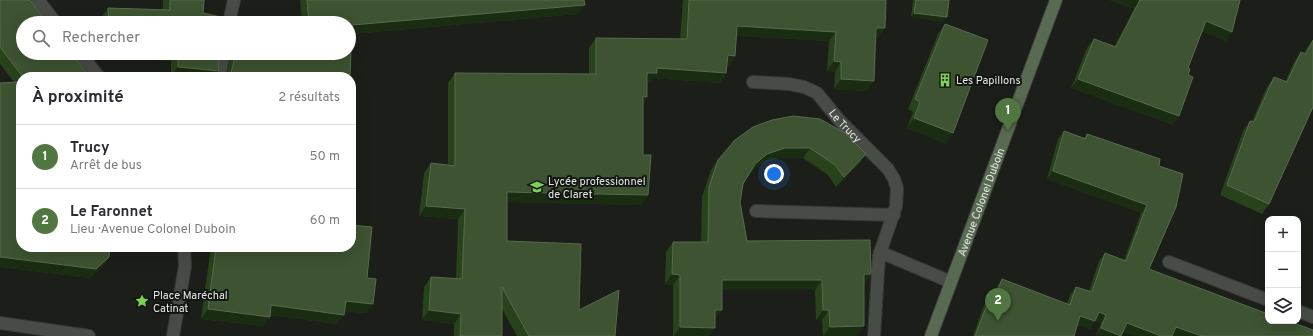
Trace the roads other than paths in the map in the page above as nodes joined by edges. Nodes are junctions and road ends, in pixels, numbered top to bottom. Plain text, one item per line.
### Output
1 (38, 0) edge
2 (234, 0) edge
3 (1056, 0) edge
4 (51, 16) edge
5 (231, 16) edge
6 (86, 60) edge
7 (223, 60) edge
8 (95, 72) edge
9 (220, 72) edge
10 (753, 82) dead end
11 (756, 211) dead end
12 (894, 215) junction
13 (184, 252) edge
14 (880, 252) junction
15 (1169, 262) dead end
16 (951, 282) junction
17 (1265, 299) edge
18 (1301, 312) edge
19 (1313, 317) edge
20 (0, 323) edge
21 (89, 336) edge
22 (173, 336) edge
23 (874, 336) edge
24 (931, 336) edge

1 - 4 street
2 - 5 street
3 - 16 street, Avenue Colonel Duboin
6 - 8 street
7 - 9 street
10 - 12 street, Le Trucy
11 - 12 street
12 - 14 street, Le Trucy
13 - 22 street
14 - 16 street
14 - 23 street, Le Trucy
15 - 17 street
16 - 24 street, Avenue Colonel Duboin
18 - 19 street
20 - 21 street

